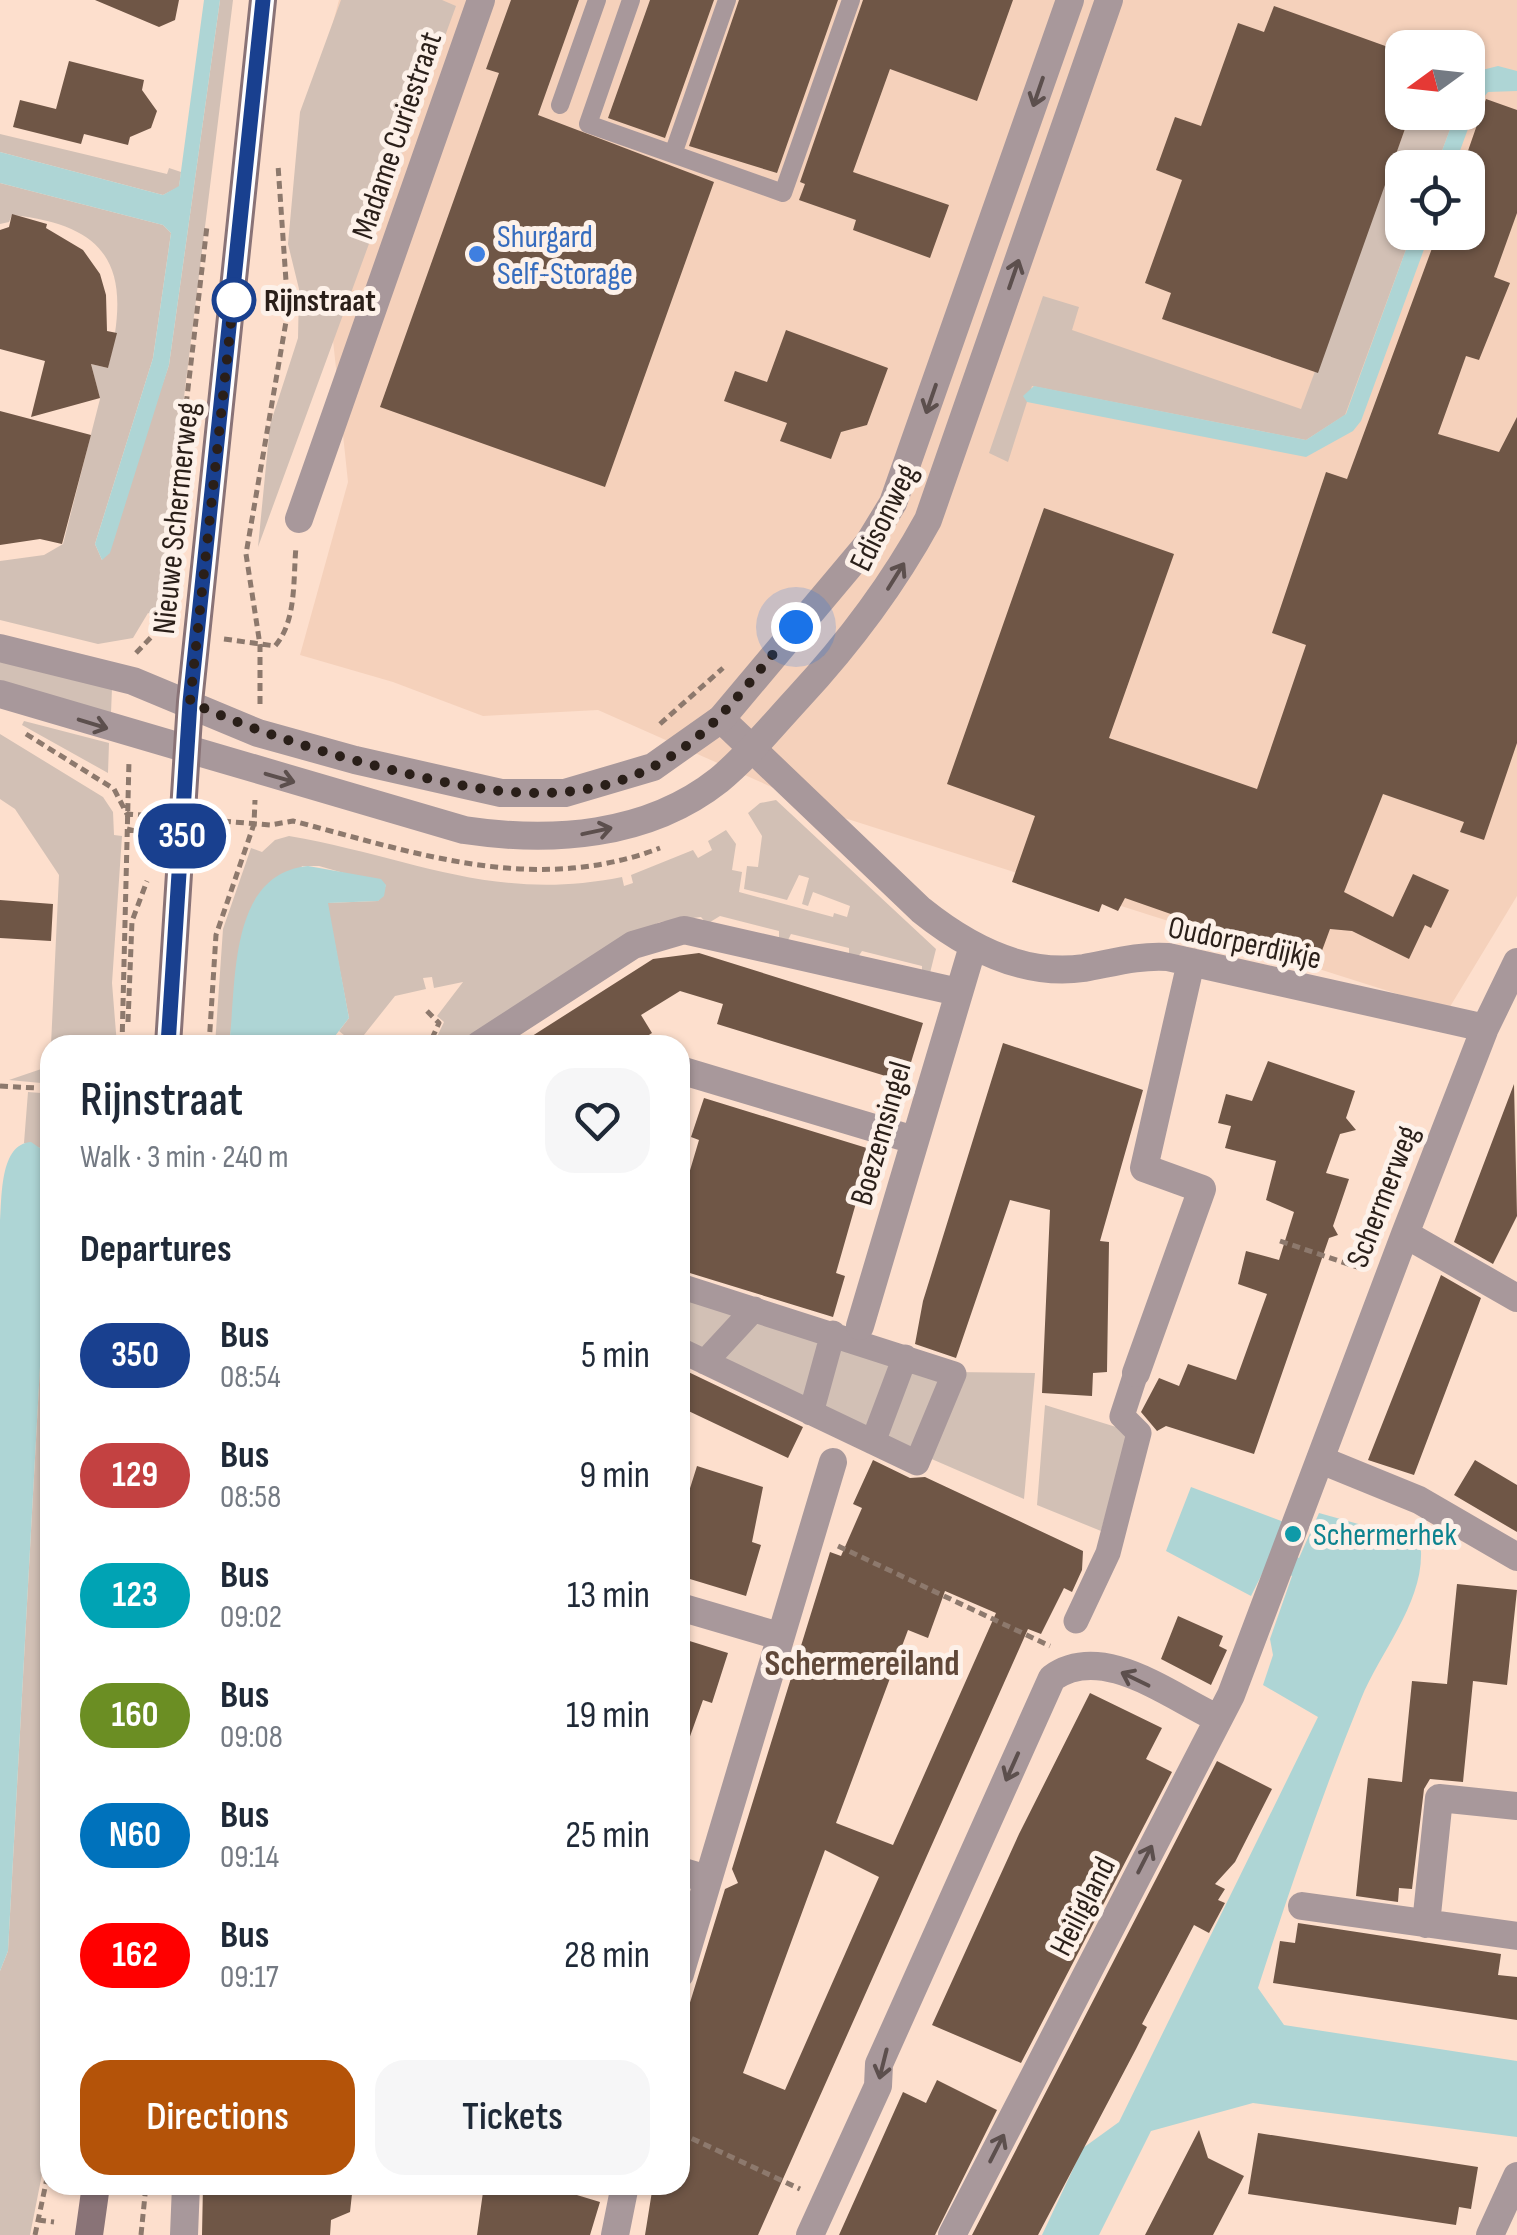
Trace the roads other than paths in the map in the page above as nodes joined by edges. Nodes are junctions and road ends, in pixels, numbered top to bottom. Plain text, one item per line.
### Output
1 (263, 0) edge
2 (480, 0) edge
3 (597, 0) edge
4 (632, 0) edge
5 (727, 0) edge
6 (851, 0) edge
7 (1070, 0) edge
8 (1110, 0) edge
9 (560, 105) dead end
10 (1017, 152) junction
11 (673, 154) junction
12 (1052, 164) junction
13 (299, 519) road end
14 (0, 648) edge
15 (0, 694) edge
16 (190, 702) junction
17 (721, 718) junction
18 (753, 746) junction
19 (186, 752) junction
20 (973, 946) junction
21 (1190, 962) junction
22 (1517, 962) edge
23 (958, 992) junction
24 (1486, 1028) junction
25 (169, 1035) edge
26 (495, 1035) edge
27 (690, 1073) edge
28 (914, 1140) junction
29 (1405, 1234) junction
30 (690, 1289) edge
31 (1517, 1298) edge
32 (754, 1308) junction
33 (850, 1333) junction
34 (690, 1355) edge
35 (905, 1357) junction
36 (706, 1362) junction
37 (1136, 1373) joint
38 (811, 1412) junction
39 (844, 1430) junction
40 (874, 1442) junction
41 (1321, 1460) junction
42 (833, 1462) joint
43 (1517, 1557) edge
44 (690, 1610) edge
45 (1076, 1621) dead end
46 (780, 1636) junction
47 (1217, 1718) junction
48 (1517, 1806) edge
49 (694, 1875) edge
50 (690, 1903) edge
51 (1302, 1906) dead end
52 (1426, 1924) junction
53 (1517, 1936) edge
54 (1517, 2176) edge
55 (94, 2195) edge
56 (186, 2195) edge
57 (623, 2195) edge
58 (88, 2235) edge
59 (184, 2235) edge
60 (615, 2235) edge
61 (810, 2235) edge
62 (952, 2235) edge
63 (1490, 2235) edge

1 - 16 main road, Nieuwe Schermerweg
2 - 13 street, Madame Curiestraat
3 - 9 lane
4 - 11 lane
5 - 11 lane
6 - 11 lane
7 -> 10 street, Edisonweg
8 - 12 street, Edisonweg
10 - 12 street
10 -> 17 street, Edisonweg
18 -> 12 street, Edisonweg
14 - 16 street
15 -> 19 street
16 - 17 street, Edisonweg
16 - 19 main road, Nieuwe Schermerweg
17 - 18 street, Oudorperdijkje
19 -> 18 street, Edisonweg
18 - 20 street, Oudorperdijkje
19 - 25 main road, Nieuwe Schermerweg
20 - 21 street, Oudorperdijkje
20 - 23 street, Boezemsingel
21 - 24 street, Oudorperdijkje
21 - 37 street
22 - 24 street, Schermerweg
23 - 26 street
23 - 28 street, Boezemsingel
24 - 29 street, Schermerweg
27 - 28 street
28 - 33 street, Boezemsingel
29 - 31 street
29 - 41 street, Schermerweg
30 - 32 street
32 - 33 street
32 - 36 street
33 - 35 street
33 - 38 street
34 - 36 street
35 - 40 street
35 - 40 street
36 - 38 street
37 - 45 street
38 - 39 street
39 - 40 street
39 - 42 street
41 - 43 street
41 - 47 street, Heiligland
42 - 46 street
44 - 46 street
46 - 49 street
47 -> 61 street
62 -> 47 street, Heiligland
48 - 52 street
49 - 50 street
51 - 52 street
52 - 53 street
54 - 63 street
55 - 58 main road
56 - 59 street
57 - 60 street

